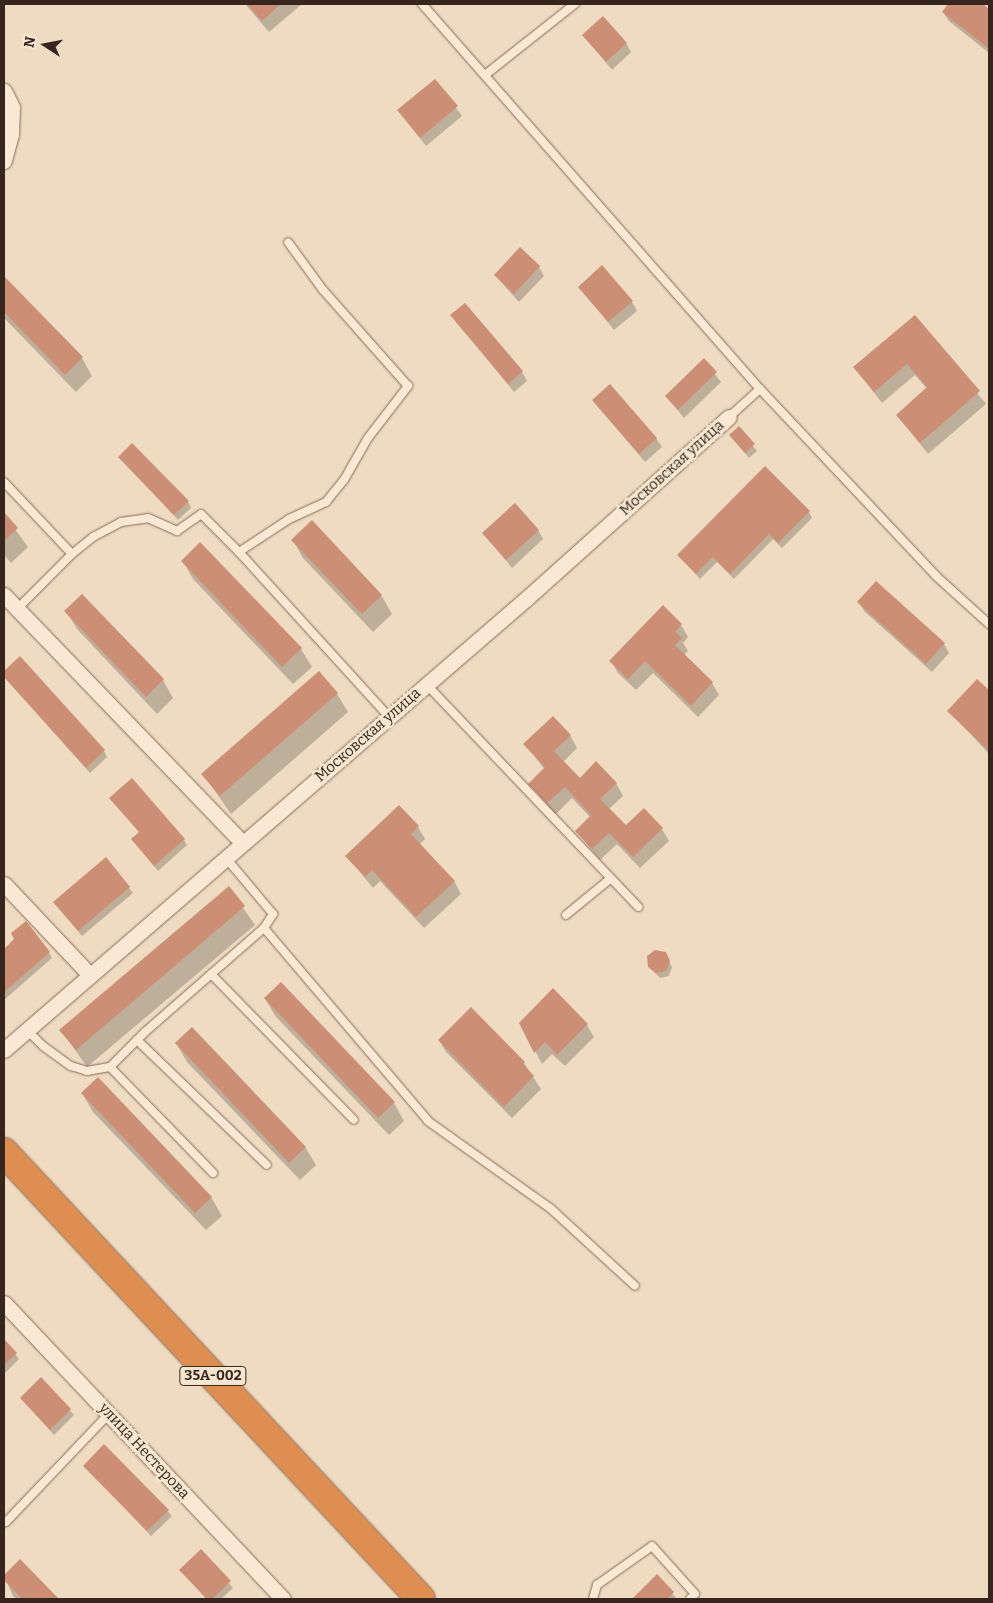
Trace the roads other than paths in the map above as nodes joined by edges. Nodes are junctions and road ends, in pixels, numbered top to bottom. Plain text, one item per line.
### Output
1 (422, 4) edge
2 (575, 4) edge
3 (485, 75) junction
4 (4, 92) edge
5 (4, 161) edge
6 (288, 242) dead end
7 (760, 389) junction
8 (729, 417) joint
9 (4, 482) edge
10 (240, 552) junction
11 (72, 554) junction
12 (4, 595) edge
13 (17, 609) junction
14 (989, 624) edge
15 (426, 684) junction
16 (389, 716) junction
17 (243, 843) junction
18 (226, 858) junction
19 (610, 878) junction
20 (4, 884) edge
21 (638, 907) dead end
22 (566, 915) dead end
23 (264, 928) junction
24 (211, 974) junction
25 (90, 975) junction
26 (27, 1030) junction
27 (137, 1040) junction
28 (4, 1050) edge
29 (110, 1067) junction
30 (354, 1120) dead end
31 (4, 1152) edge
32 (267, 1165) dead end
33 (213, 1173) dead end
34 (635, 1286) dead end
35 (4, 1303) edge
36 (109, 1414) junction
37 (6, 1522) dead end
38 (283, 1599) edge
39 (421, 1599) edge
40 (593, 1599) edge
41 (690, 1599) edge

1 - 3 lane
2 - 3 lane
3 - 7 lane
4 - 5 street
6 - 10 lane
7 - 8 lane
7 - 14 lane
8 - 15 street, Московская улица
9 - 11 lane
10 - 11 lane
10 - 16 lane
11 - 13 lane
12 - 13 street
13 - 17 street
15 - 16 street, Московская улица
15 - 19 lane
16 - 17 street, Московская улица
17 - 18 street, Московская улица
18 - 23 lane
18 - 25 street, Московская улица
19 - 21 lane
19 - 22 lane
20 - 25 street
23 - 24 lane
23 - 34 lane
24 - 27 lane
24 - 30 lane
25 - 26 street, Московская улица
26 - 28 street, Московская улица
26 - 29 lane
27 - 29 lane
27 - 32 lane
29 - 33 lane
31 - 39 highway, 35А-002
35 - 36 street, улица Нестерова
36 - 37 lane
36 - 38 street, улица Нестерова
40 - 41 lane

